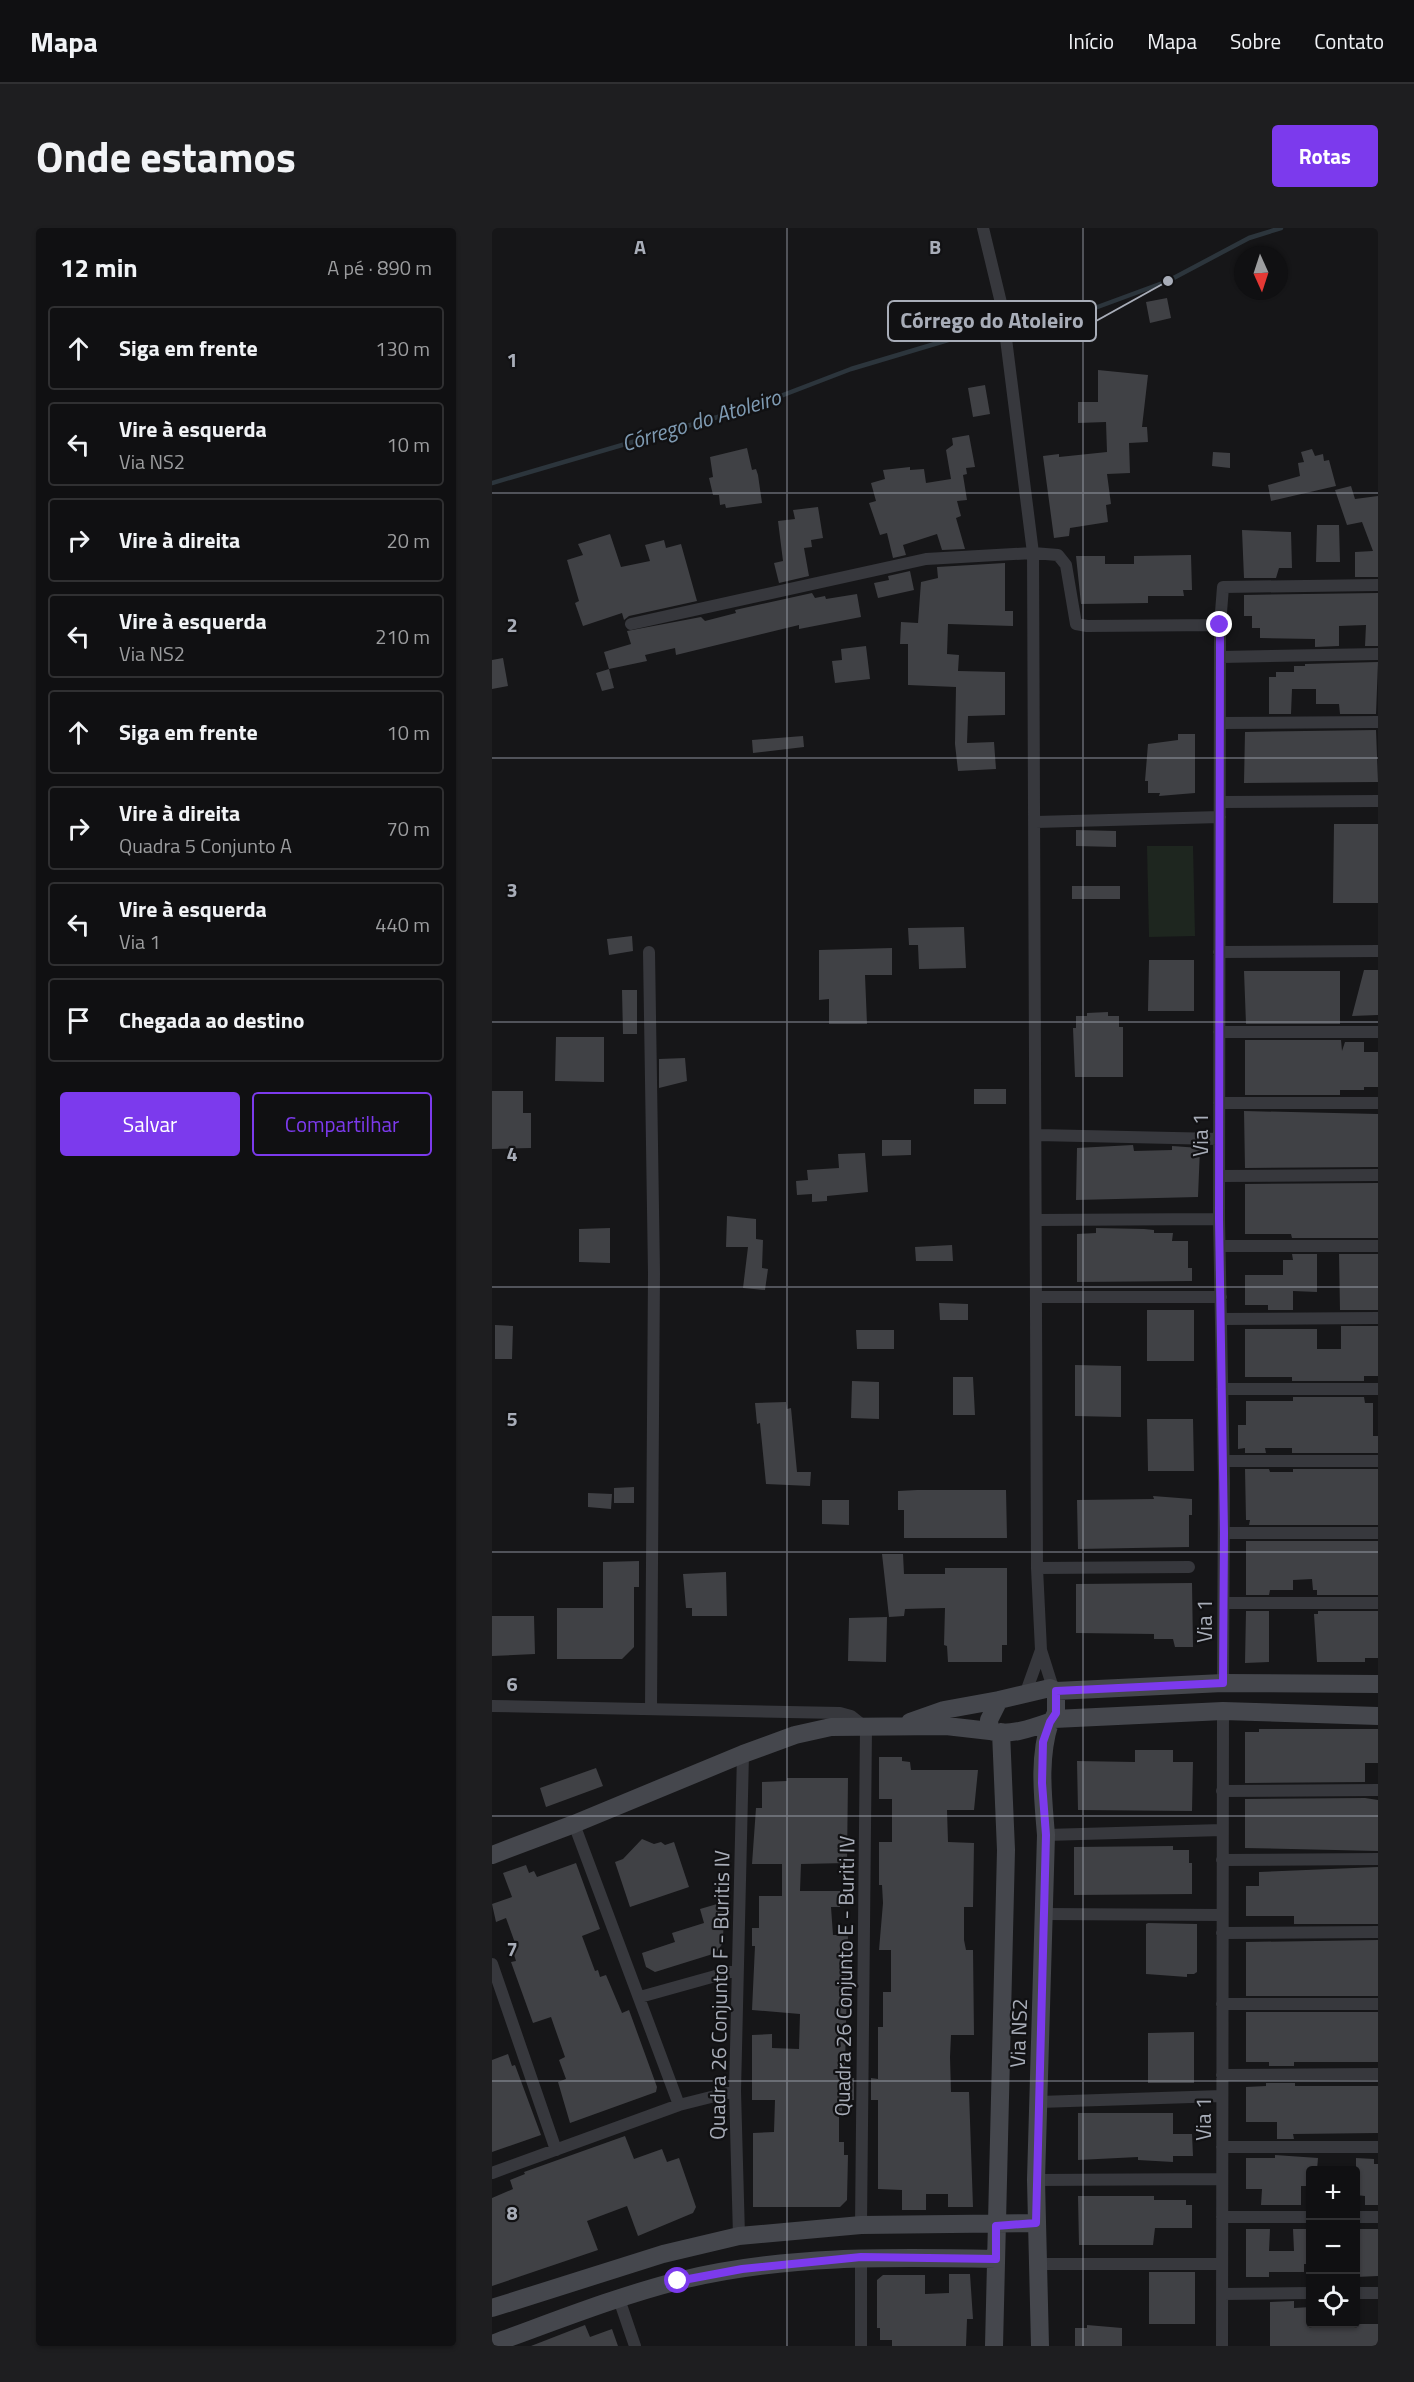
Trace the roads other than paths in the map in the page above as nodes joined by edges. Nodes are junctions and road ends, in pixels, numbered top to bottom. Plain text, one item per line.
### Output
1 (983, 228) edge
2 (1033, 553) junction
3 (1378, 585) edge
4 (631, 624) dead end
5 (1220, 625) junction
6 (1378, 654) edge
7 (1221, 657) junction
8 (1378, 722) edge
9 (1220, 723) junction
10 (1378, 801) edge
11 (1221, 802) junction
12 (1220, 817) junction
13 (1036, 822) junction
14 (1378, 951) edge
15 (649, 952) dead end
16 (1219, 952) junction
17 (1219, 1032) junction
18 (1378, 1032) edge
19 (1219, 1103) junction
20 (1378, 1103) edge
21 (1037, 1135) junction
22 (1219, 1138) junction
23 (1378, 1175) edge
24 (1220, 1176) junction
25 (1219, 1219) junction
26 (1036, 1220) junction
27 (1220, 1246) junction
28 (1378, 1246) edge
29 (1036, 1297) junction
30 (1221, 1297) junction
31 (1378, 1318) edge
32 (1221, 1319) junction
33 (1222, 1389) junction
34 (1378, 1389) edge
35 (1224, 1461) junction
36 (1378, 1461) edge
37 (1224, 1533) junction
38 (1378, 1533) edge
39 (1189, 1567) dead end
40 (1037, 1568) junction
41 (1378, 1603) edge
42 (1224, 1604) junction
43 (1041, 1650) junction
44 (1223, 1683) junction
45 (1378, 1684) edge
46 (1055, 1690) junction
47 (1026, 1692) junction
48 (999, 1700) junction
49 (492, 1706) edge
50 (651, 1709) junction
51 (1223, 1711) junction
52 (1378, 1716) edge
53 (1052, 1720) junction
54 (866, 1728) junction
55 (894, 1728) junction
56 (996, 1731) junction
57 (743, 1754) junction
58 (1378, 1790) edge
59 (1222, 1791) junction
60 (574, 1824) junction
61 (1222, 1830) junction
62 (1046, 1835) junction
63 (492, 1855) edge
64 (1222, 1860) junction
65 (1378, 1860) edge
66 (1044, 1914) junction
67 (1222, 1915) junction
68 (1222, 1932) junction
69 (1378, 1932) edge
70 (492, 1965) edge
71 (737, 1970) junction
72 (640, 1997) junction
73 (1222, 2004) junction
74 (1378, 2004) edge
75 (1222, 2074) junction
76 (1378, 2074) edge
77 (735, 2091) junction
78 (1222, 2096) junction
79 (1038, 2102) junction
80 (679, 2105) junction
81 (1222, 2147) junction
82 (1378, 2147) edge
83 (556, 2150) junction
84 (492, 2173) edge
85 (1222, 2179) junction
86 (1036, 2180) junction
87 (1222, 2217) junction
88 (1306, 2217) edge
89 (1360, 2217) edge
90 (1378, 2217) edge
91 (1036, 2223) junction
92 (861, 2226) junction
93 (996, 2226) junction
94 (739, 2236) junction
95 (861, 2257) junction
96 (996, 2259) junction
97 (1037, 2264) junction
98 (1222, 2264) junction
99 (1306, 2293) edge
100 (1360, 2293) edge
101 (1378, 2293) edge
102 (1222, 2294) junction
103 (619, 2299) junction
104 (492, 2308) edge
105 (499, 2344) edge
106 (635, 2346) edge
107 (861, 2346) edge
108 (994, 2346) edge
109 (1040, 2346) edge
110 (1222, 2346) edge

1 - 2 street
2 - 4 street
2 - 5 street
2 - 13 street
3 - 5 street, Via 1
5 - 7 street, Via 1
6 - 7 street
7 - 9 street, Via 1
8 - 9 street
9 - 11 street, Via 1
10 - 11 street
11 - 12 street, Via 1
12 - 13 street
12 - 16 street, Via 1
13 - 21 street
14 - 16 street
15 - 50 street
16 - 17 street, Via 1
17 - 18 street
17 - 19 street, Via 1
19 - 20 street
19 - 22 street, Via 1
21 - 22 street
21 - 26 street
22 - 24 street, Via 1
23 - 24 street
24 - 25 street, Via 1
25 - 26 street
25 - 27 street, Via 1
26 - 29 street
27 - 28 street
27 - 30 street, Via 1
29 - 30 street
29 - 40 street
30 - 32 street, Via 1
31 - 32 street
32 - 33 street, Via 1
33 - 34 street
33 - 35 street, Via 1
35 - 36 street
35 - 37 street, Via 1
37 - 38 street
37 - 42 street, Via 1
39 - 40 street
40 - 43 street
41 - 42 street
42 - 44 street, Via 1
43 - 46 street
43 - 47 street
44 - 45 street
44 - 46 street
46 - 47 street
46 - 53 street, Via NS2
47 - 48 street
48 - 55 street
48 - 56 street, Via NS2
49 - 50 street
50 - 54 street
51 - 52 street
51 - 53 street
51 - 59 street, Via 1
53 - 56 street
53 - 62 street, Via NS2
54 - 55 street
54 - 57 street
54 - 92 street, Quadra 26 Conjunto E - Buriti IV
55 - 56 street
56 - 93 street, Via NS2
57 - 60 street
57 - 71 street, Quadra 26 Conjunto F - Buritis IV
58 - 59 street
59 - 61 street, Via 1
60 - 63 street
60 - 72 street
61 - 62 street
61 - 64 street, Via 1
62 - 66 street, Via NS2
64 - 65 street
64 - 67 street, Via 1
66 - 67 street
66 - 79 street, Via NS2
67 - 68 street, Via 1
68 - 69 street
68 - 73 street, Via 1
70 - 83 street
71 - 72 street
71 - 77 street, Quadra 26 Conjunto F - Buritis IV
72 - 80 street
73 - 74 street
73 - 75 street, Via 1
75 - 76 street
75 - 78 street, Via 1
77 - 80 street
77 - 94 street, Quadra 26 Conjunto F - Buritis IV
78 - 79 street
78 - 81 street, Via 1
79 - 86 street, Via NS2
80 - 83 street
81 - 82 street
81 - 85 street, Via 1
83 - 84 street
85 - 86 street
85 - 87 street, Via 1
86 - 91 street, Via NS2
87 - 88 street
87 - 98 street, Via 1
89 - 90 street
91 - 93 street
91 - 97 street, Via NS2
92 - 93 street
92 - 94 street
93 - 96 street, Via NS2
94 - 104 street
95 - 96 street
95 - 103 street
95 - 107 street
96 - 108 street, Via NS2
97 - 98 street
97 - 109 street, Via NS2
98 - 102 street, Via 1
99 - 102 street
100 - 101 street
102 - 110 street, Via 1
103 - 105 street
103 - 106 street

